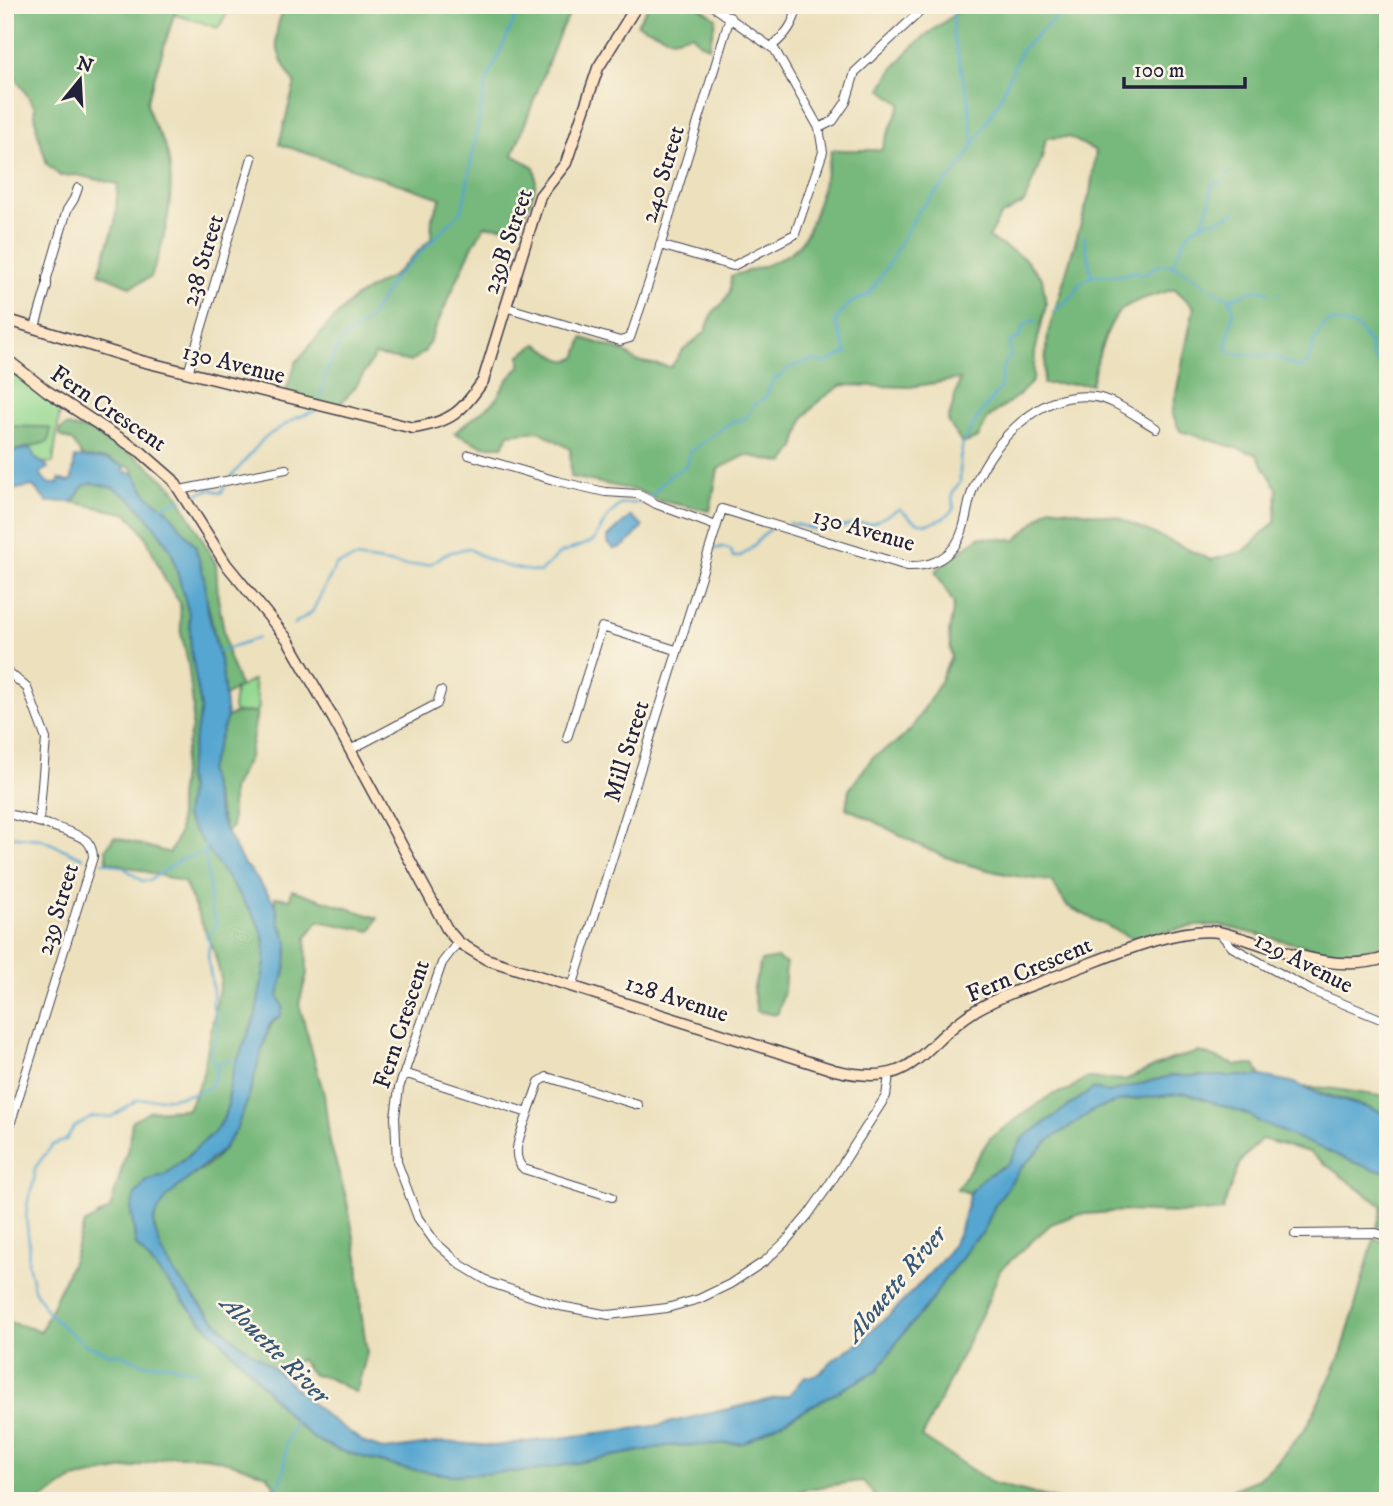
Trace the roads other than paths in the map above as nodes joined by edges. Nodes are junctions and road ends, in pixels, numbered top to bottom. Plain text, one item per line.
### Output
1 (637, 5) edge
2 (711, 5) edge
3 (797, 5) edge
4 (927, 5) edge
5 (730, 17) junction
6 (771, 47) junction
7 (819, 128) junction
8 (252, 158) dead end
9 (78, 188) dead end
10 (660, 245) junction
11 (505, 307) junction
12 (5, 319) edge
13 (35, 327) junction
14 (5, 358) edge
15 (188, 373) junction
16 (454, 415) joint
17 (1156, 428) dead end
18 (468, 455) dead end
19 (286, 469) dead end
20 (183, 495) junction
21 (716, 526) junction
22 (676, 650) junction
23 (5, 670) edge
24 (441, 691) dead end
25 (566, 738) dead end
26 (350, 750) junction
27 (5, 813) edge
28 (39, 821) junction
29 (1219, 932) junction
30 (458, 942) junction
31 (1388, 957) edge
32 (572, 987) junction
33 (1378, 1018) dead end
34 (404, 1073) junction
35 (889, 1075) junction
36 (638, 1105) dead end
37 (528, 1113) junction
38 (5, 1141) edge
39 (612, 1197) dead end
40 (1296, 1234) dead end
41 (1388, 1237) edge

1 - 11 street, 239B Street
2 - 5 street
3 - 6 street
4 - 7 street
5 - 6 street
5 - 10 street, 240 Street
6 - 7 street
7 - 10 street
8 - 15 street, 238 Street
9 - 13 street
10 - 11 street, 240 Street
11 - 16 street, 239B Street
12 - 13 street, 130 Avenue
13 - 15 street, 130 Avenue
14 - 20 street, Fern Crescent
15 - 16 street, 130 Avenue
17 - 21 street, 130 Avenue
18 - 21 street
19 - 20 street
20 - 26 street, Fern Crescent
21 - 22 street, Mill Street
22 - 25 street
22 - 32 street, Mill Street
23 - 28 street
24 - 26 street
26 - 30 street, Fern Crescent
27 - 28 street
28 - 38 street, 239 Street
29 - 31 street, Fern Crescent
29 - 33 street, 129 Avenue
29 - 35 street, Fern Crescent
30 - 32 street, 128 Avenue
30 - 34 street, Fern Crescent
32 - 35 street, 128 Avenue
34 - 35 street, Fern Crescent
34 - 37 street
36 - 37 street
37 - 39 street
40 - 41 street

